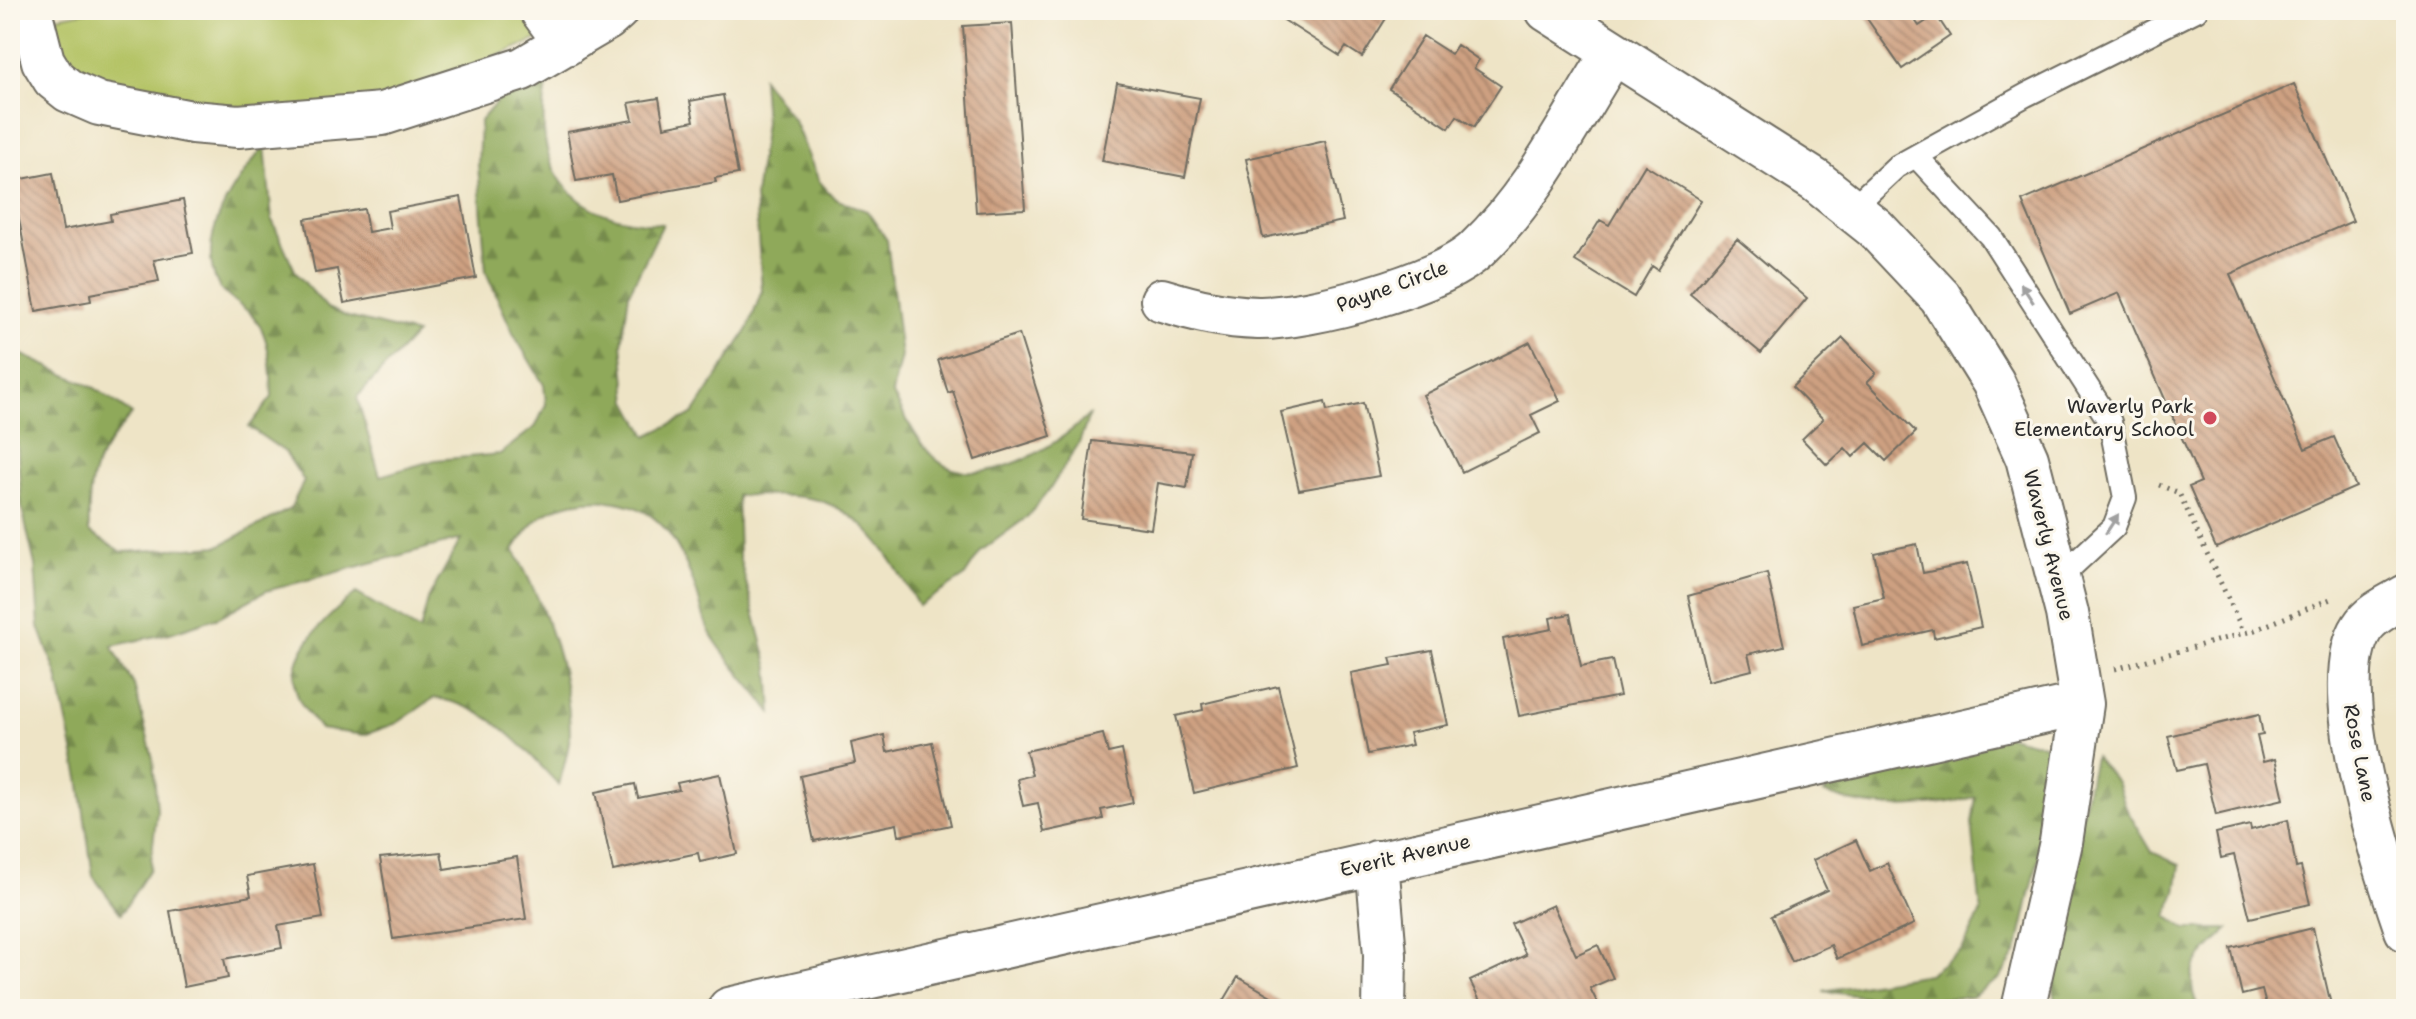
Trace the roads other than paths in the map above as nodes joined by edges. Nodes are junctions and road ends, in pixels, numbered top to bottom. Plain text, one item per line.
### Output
1 (541, 10) edge
2 (617, 10) edge
3 (1547, 10) edge
4 (2196, 10) edge
5 (33, 14) edge
6 (566, 44) junction
7 (1613, 53) junction
8 (1916, 156) junction
9 (1851, 209) junction
10 (1162, 300) dead end
11 (2058, 579) junction
12 (2406, 596) edge
13 (2082, 704) junction
14 (1377, 862) junction
15 (2406, 930) edge
16 (2025, 1007) edge
17 (729, 1009) edge
18 (1384, 1009) edge

1 - 6 street
2 - 6 street
3 - 7 street, Waverly Avenue
4 - 8 lane
5 - 6 street
7 - 9 street, Waverly Avenue
7 - 10 street, Payne Circle
8 - 9 lane
11 -> 8 lane
9 - 11 street, Waverly Avenue
11 - 13 street, Waverly Avenue
12 - 15 street, Rose Lane
13 - 14 street, Everit Avenue
13 - 16 street, Waverly Avenue
14 - 17 street, Everit Avenue
14 - 18 street

